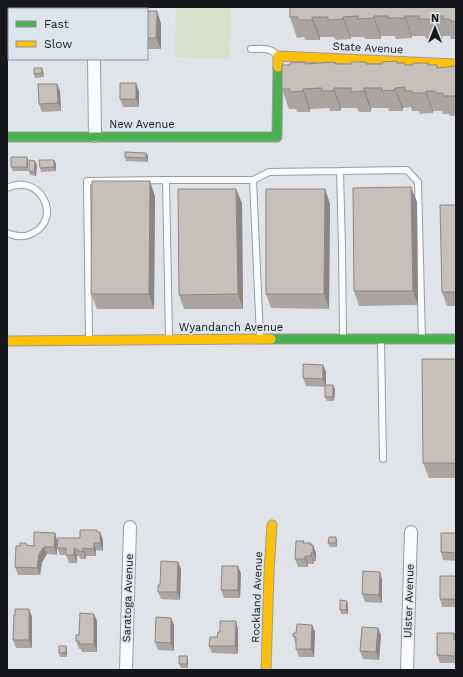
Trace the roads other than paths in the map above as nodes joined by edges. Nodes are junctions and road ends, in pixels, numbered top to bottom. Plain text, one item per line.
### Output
1 (251, 49) dead end
2 (278, 56) junction
3 (94, 60) edge
4 (456, 64) edge
5 (95, 136) junction
6 (7, 137) edge
7 (340, 171) junction
8 (166, 180) junction
9 (253, 180) junction
10 (7, 188) edge
11 (7, 233) edge
12 (7, 336) edge
13 (169, 339) junction
14 (260, 339) junction
15 (343, 339) junction
16 (381, 339) junction
17 (89, 340) junction
18 (422, 340) junction
19 (456, 340) edge
20 (7, 341) edge
21 (383, 459) dead end
22 (272, 524) dead end
23 (130, 527) dead end
24 (411, 532) dead end
25 (126, 670) edge
26 (266, 670) edge
27 (407, 670) edge

1 - 2 lane
2 - 4 street, State Avenue
2 - 5 street, New Avenue
3 - 5 street
5 - 6 street, New Avenue
7 - 9 lane
7 - 15 lane
7 - 18 lane
8 - 9 lane
8 - 13 lane
8 - 17 lane
9 - 14 lane
10 - 11 lane
12 - 20 lane
13 - 14 street, Wyandanch Avenue
13 - 17 street, Wyandanch Avenue
14 - 15 street, Wyandanch Avenue
15 - 16 street, Wyandanch Avenue
16 - 18 street, Wyandanch Avenue
16 - 21 lane
17 - 20 street, Wyandanch Avenue
18 - 19 street, Wyandanch Avenue
22 - 26 street, Rockland Avenue
23 - 25 street, Saratoga Avenue
24 - 27 street, Ulster Avenue

